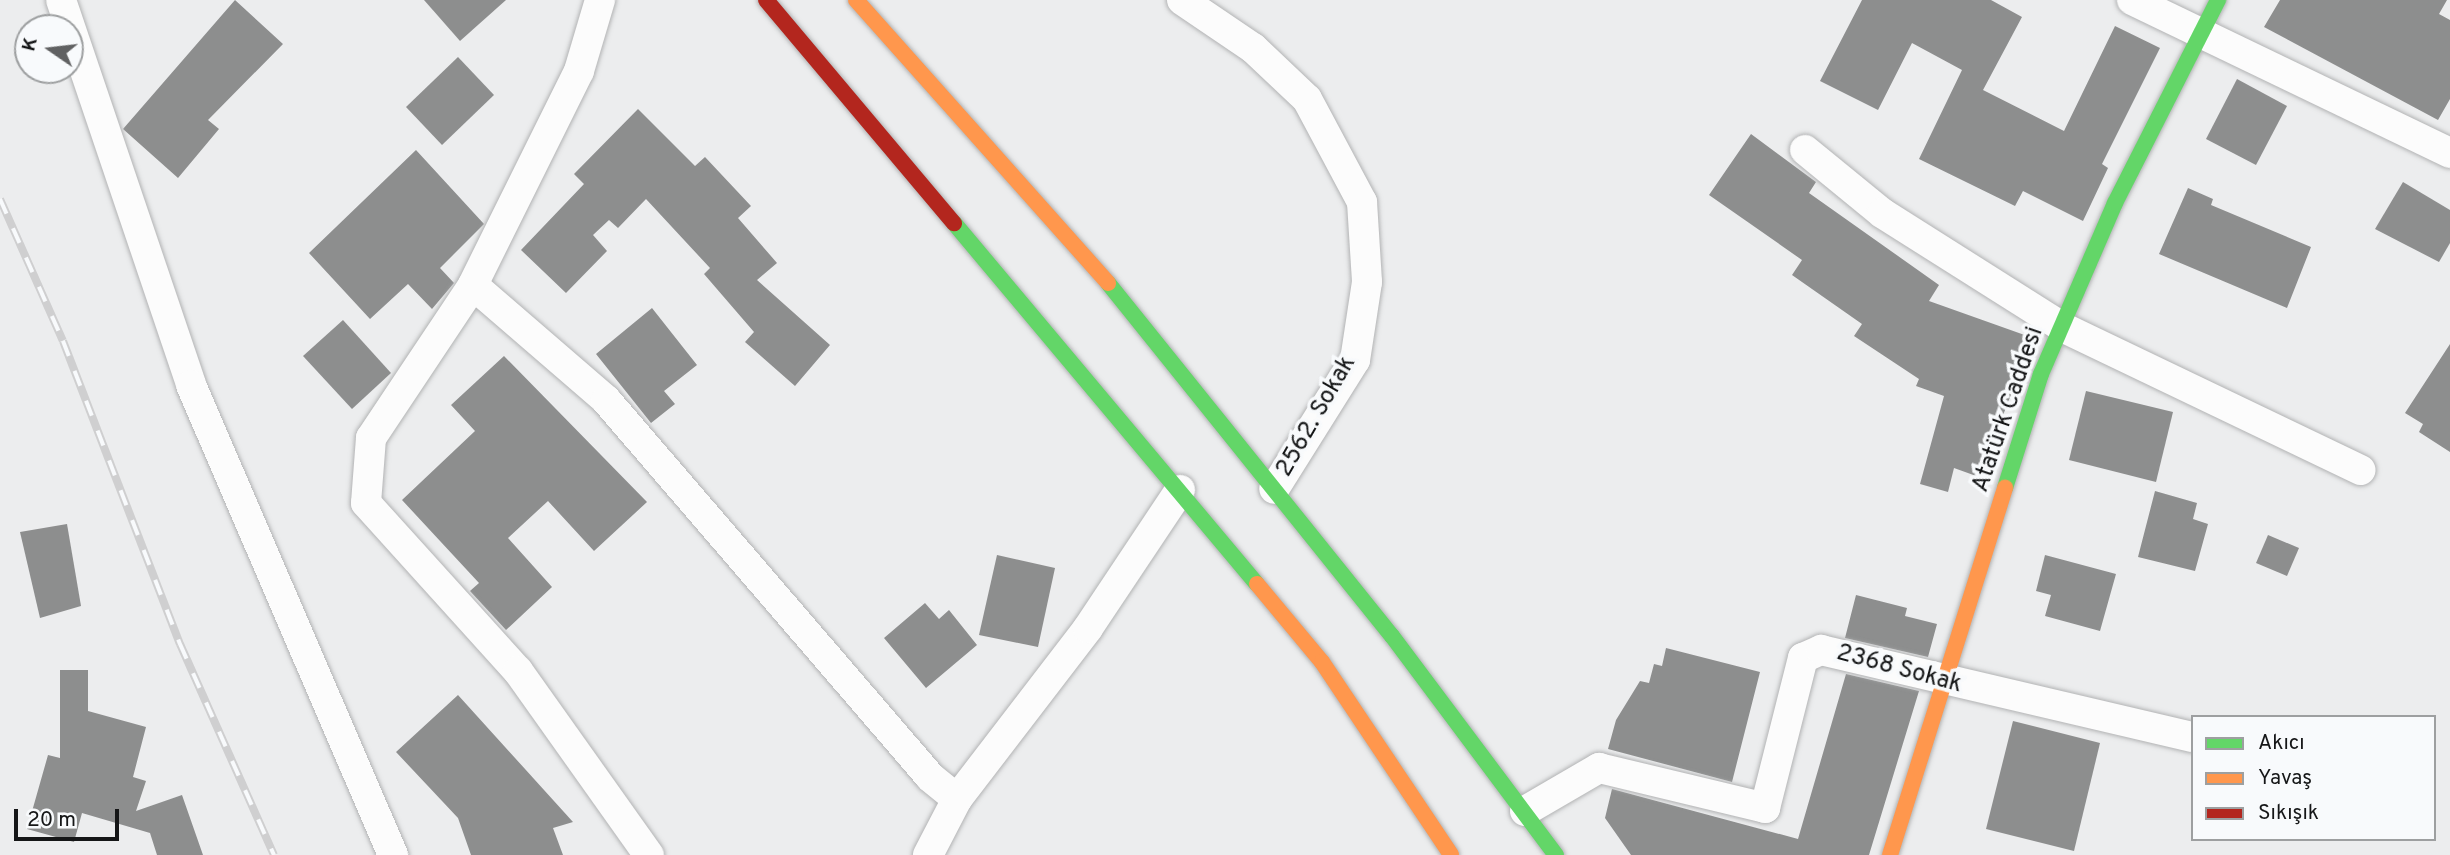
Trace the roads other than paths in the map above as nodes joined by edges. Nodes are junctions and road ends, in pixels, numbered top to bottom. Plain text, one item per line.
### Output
1 (61, 0) edge
2 (600, 0) edge
3 (766, 0) edge
4 (856, 0) edge
5 (1182, 0) edge
6 (2132, 0) edge
7 (2218, 0) edge
8 (2201, 30) junction
9 (1805, 150) dead end
10 (2450, 153) edge
11 (473, 285) junction
12 (2062, 327) junction
13 (2361, 470) dead end
14 (1274, 489) junction
15 (1180, 490) junction
16 (1944, 683) junction
17 (2191, 737) edge
18 (957, 799) junction
19 (1525, 811) junction
20 (393, 855) edge
21 (649, 855) edge
22 (928, 855) edge
23 (1451, 855) edge
24 (1556, 855) edge
25 (1890, 855) edge

1 - 20 street
2 - 11 street
3 - 15 main road
4 - 14 main road
5 - 14 street, 2562. Sokak
6 - 8 street
7 - 8 main road, Atatürk Caddesi
8 - 10 street
8 - 12 main road, Atatürk Caddesi
9 - 12 street
11 - 18 street
11 - 21 street
12 - 13 street
12 - 16 main road, Atatürk Caddesi
14 - 19 main road
15 - 18 street
15 - 23 main road
16 - 17 street, 2368 Sokak
16 - 19 street, 2368 Sokak
16 - 25 main road, Atatürk Caddesi
18 - 22 street
19 - 24 main road

